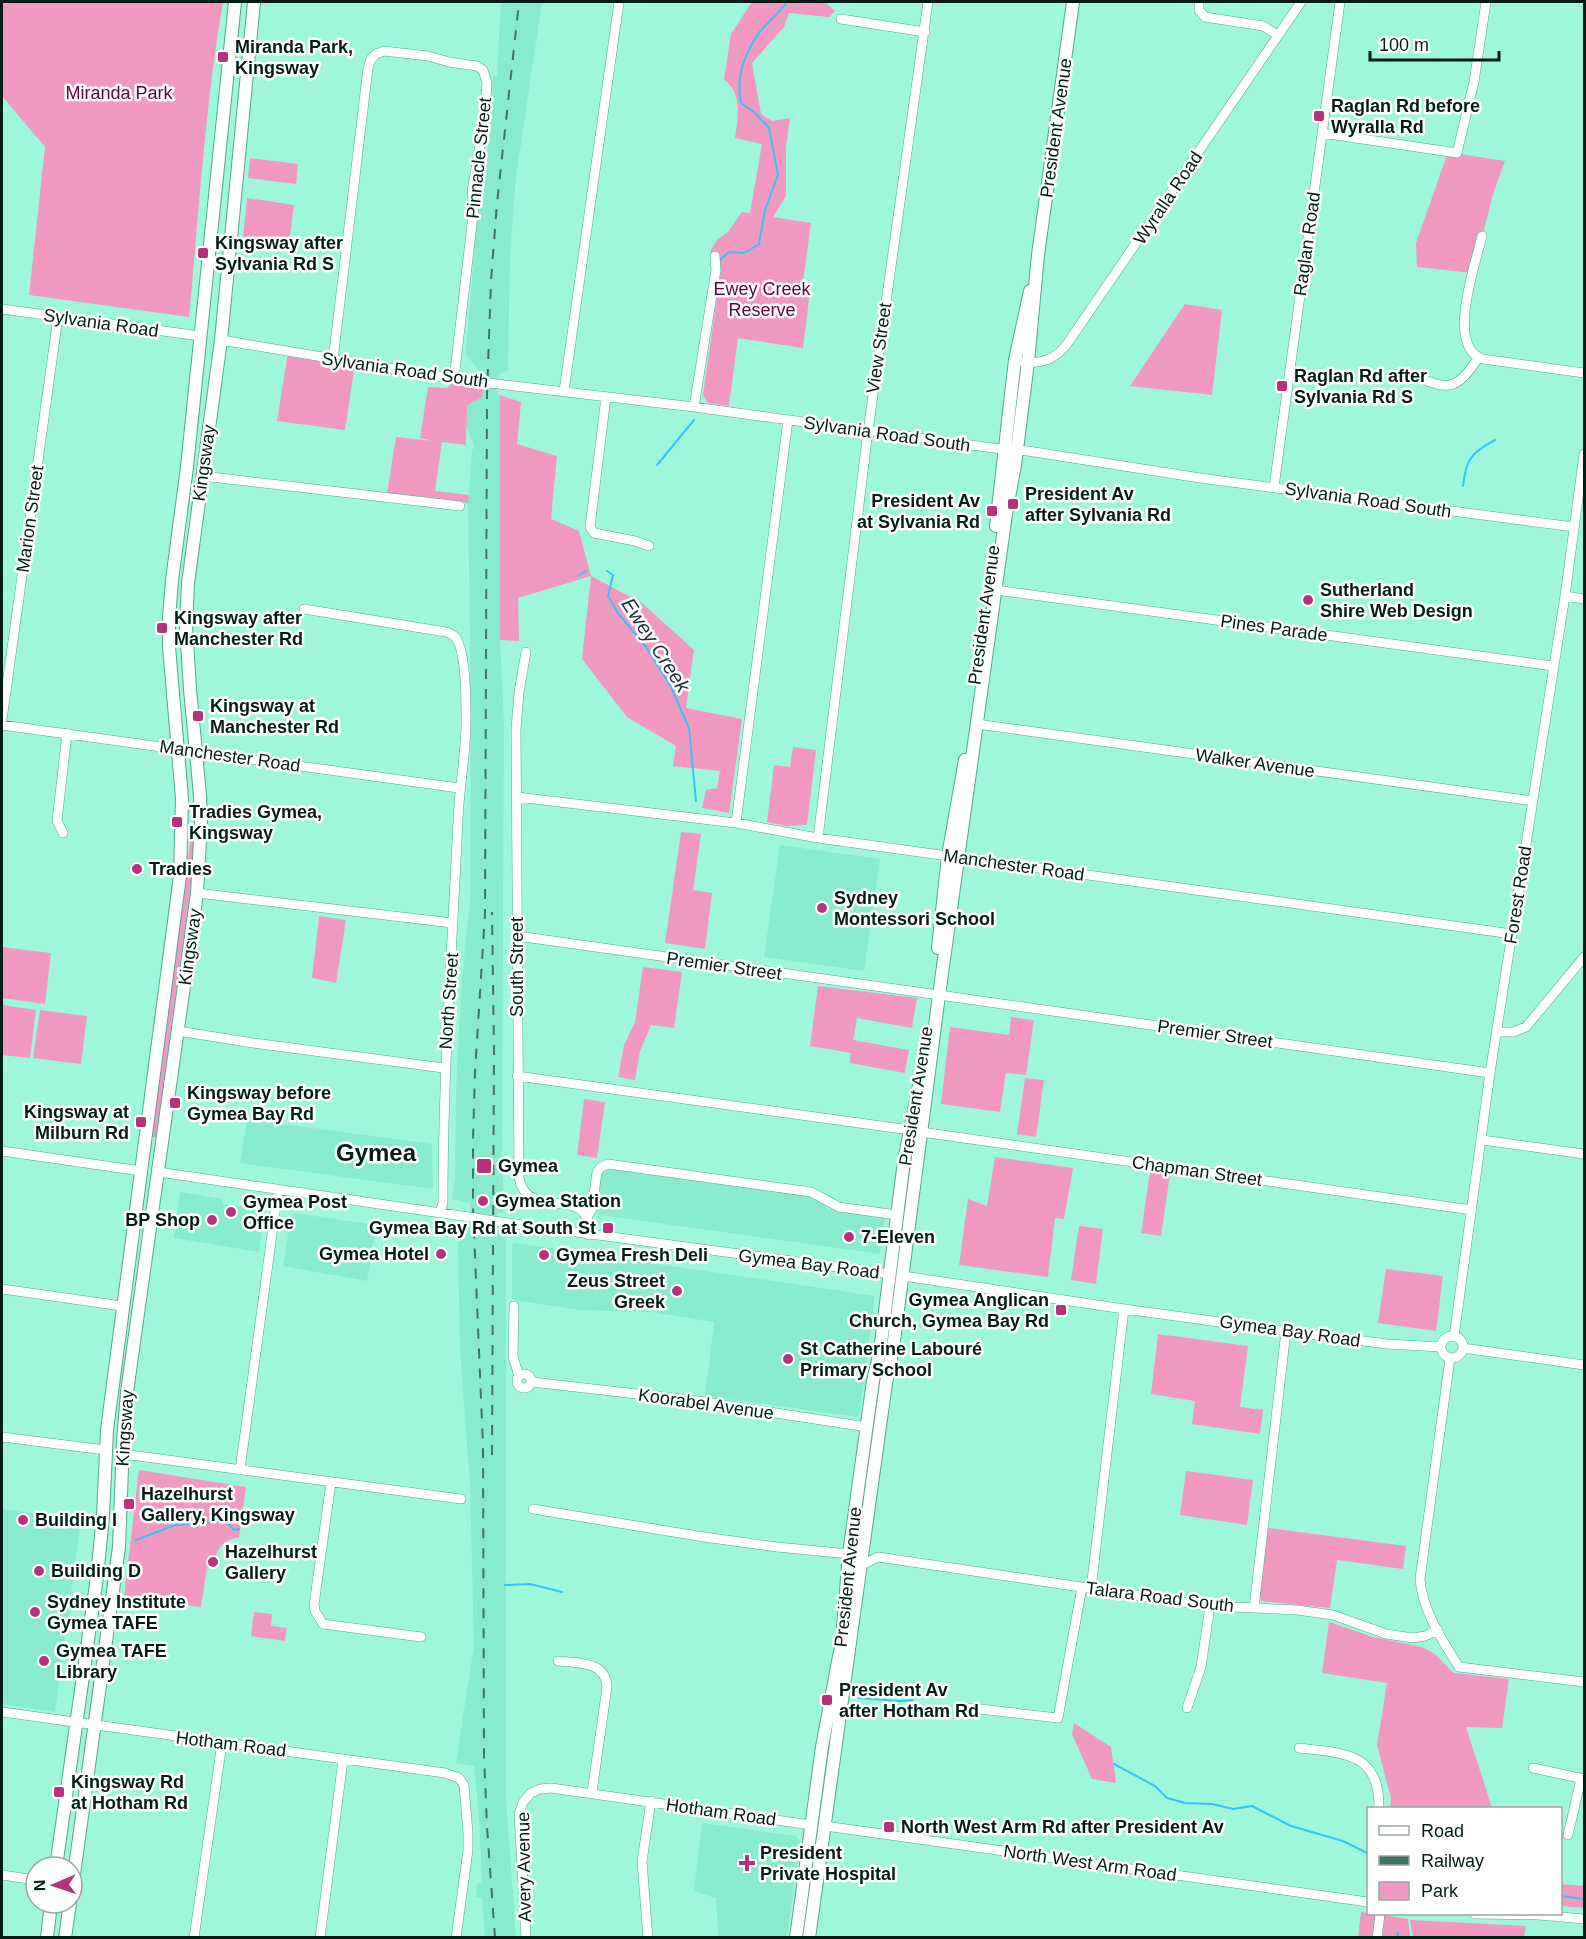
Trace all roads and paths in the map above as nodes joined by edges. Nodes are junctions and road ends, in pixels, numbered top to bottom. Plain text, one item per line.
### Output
1 (234, 2) edge
2 (254, 2) edge
3 (619, 2) edge
4 (928, 2) edge
5 (1073, 2) edge
6 (1199, 2) edge
7 (1300, 2) edge
8 (1340, 2) edge
9 (1486, 2) edge
10 (841, 19) dead end
11 (925, 32) junction
12 (1278, 35) junction
13 (1322, 133) junction
14 (1482, 236) dead end
15 (1038, 255) junction
16 (715, 256) dead end
17 (2, 309) edge
18 (58, 317) junction
19 (200, 336) junction
20 (221, 340) junction
21 (1478, 358) junction
22 (333, 360) junction
23 (1015, 360) junction
24 (1028, 362) junction
25 (1584, 373) edge
26 (1417, 376) dead end
27 (454, 379) junction
28 (564, 391) junction
29 (606, 397) junction
30 (694, 407) junction
31 (788, 420) junction
32 (868, 431) junction
33 (1010, 450) junction
34 (1584, 454) edge
35 (202, 476) junction
36 (1274, 488) junction
37 (460, 506) dead end
38 (1574, 527) junction
39 (649, 546) dead end
40 (996, 590) junction
41 (1565, 596) junction
42 (1584, 599) edge
43 (304, 609) dead end
44 (526, 652) dead end
45 (1553, 666) junction
46 (2, 722) edge
47 (977, 724) junction
48 (68, 734) junction
49 (178, 748) junction
50 (195, 752) junction
51 (459, 788) junction
52 (518, 797) junction
53 (1533, 801) junction
54 (736, 823) junction
55 (63, 833) dead end
56 (818, 838) junction
57 (953, 857) junction
58 (197, 892) junction
59 (453, 923) junction
60 (1512, 934) junction
61 (517, 936) junction
62 (1584, 957) edge
63 (936, 994) junction
64 (178, 1031) junction
65 (1497, 1032) junction
66 (444, 1068) junction
67 (1490, 1073) junction
68 (517, 1076) junction
69 (916, 1131) junction
70 (1482, 1140) junction
71 (2, 1151) edge
72 (1584, 1154) edge
73 (141, 1171) junction
74 (158, 1172) junction
75 (278, 1190) junction
76 (1472, 1210) junction
77 (440, 1213) junction
78 (897, 1215) junction
79 (587, 1217) junction
80 (589, 1235) junction
81 (890, 1274) junction
82 (903, 1276) junction
83 (2, 1289) edge
84 (122, 1306) junction
85 (514, 1306) dead end
86 (1124, 1309) junction
87 (1286, 1331) junction
88 (1454, 1337) junction
89 (1441, 1347) junction
90 (1463, 1348) junction
91 (1450, 1358) junction
92 (1584, 1365) edge
93 (873, 1428) junction
94 (2, 1437) edge
95 (105, 1450) junction
96 (123, 1454) junction
97 (240, 1470) junction
98 (331, 1482) junction
99 (873, 1484) junction
100 (461, 1499) dead end
101 (533, 1509) dead end
102 (865, 1534) junction
103 (849, 1554) junction
104 (878, 1557) junction
105 (860, 1566) junction
106 (1086, 1588) junction
107 (1210, 1606) junction
108 (1254, 1608) junction
109 (1438, 1630) junction
110 (421, 1637) dead end
111 (558, 1661) dead end
112 (1584, 1682) edge
113 (971, 1708) dead end
114 (1187, 1708) dead end
115 (2, 1712) edge
116 (76, 1722) junction
117 (94, 1725) junction
118 (222, 1743) junction
119 (1299, 1748) dead end
120 (343, 1760) junction
121 (1533, 1768) dead end
122 (1583, 1779) edge
123 (592, 1792) junction
124 (526, 1797) joint
125 (651, 1802) junction
126 (1379, 1807) edge
127 (811, 1824) junction
128 (825, 1826) junction
129 (1568, 1835) dead end
130 (58, 1855) edge
131 (77, 1855) edge
132 (2, 1875) edge
133 (24, 1878) edge
134 (1367, 1902) edge
135 (50, 1915) edge
136 (68, 1915) edge
137 (1380, 1915) edge
138 (1539, 1915) edge
139 (1584, 1919) edge
140 (47, 1938) edge
141 (65, 1938) edge
142 (194, 1938) edge
143 (320, 1938) edge
144 (456, 1938) edge
145 (526, 1938) edge
146 (648, 1938) edge
147 (796, 1938) edge
148 (809, 1938) edge
149 (1377, 1938) edge

1 - 19 main road, Kingsway
2 - 20 main road, Kingsway
3 - 28 street
4 - 11 street, View Street
5 - 15 main road, President Avenue
6 - 12 street
7 - 12 street, Wyralla Road
8 - 13 street, Raglan Road
9 - 13 street
10 - 11 street
11 - 32 street, View Street
12 - 24 street, Wyralla Road
13 - 36 street, Raglan Road
14 - 21 street
15 - 23 main road, President Avenue
15 - 24 main road, President Avenue
16 - 30 street
17 - 18 street, Sylvania Road
18 - 19 street, Sylvania Road
18 - 46 street, Marion Street
19 - 20 main road, Sylvania Road South
19 - 49 main road, Kingsway
20 - 22 street, Sylvania Road South
20 - 35 main road, Kingsway
21 - 25 street
21 - 26 street
22 - 27 street, Sylvania Road South
22 - 27 street, Pinnacle Street
23 - 24 street, Wyralla Road
23 - 33 main road, President Avenue
24 - 33 main road, President Avenue
27 - 28 street, Sylvania Road South
28 - 29 street, Sylvania Road South
29 - 30 street, Sylvania Road South
29 - 39 street
30 - 31 street, Sylvania Road South
31 - 32 street, Sylvania Road South
31 - 54 street
32 - 33 street, Sylvania Road South
32 - 56 street, View Street
33 - 36 street, Sylvania Road South
33 - 40 main road, President Avenue
33 - 57 main road, President Avenue
34 - 38 street, Forest Road
35 - 37 street
35 - 50 main road, Kingsway
36 - 38 street, Sylvania Road South
38 - 41 street, Forest Road
40 - 45 street, Pines Parade
40 - 47 main road, President Avenue
41 - 42 street
41 - 45 street, Forest Road
43 - 51 street, North Street
44 - 52 street, South Street
45 - 53 street, Forest Road
46 - 48 street, Manchester Road
47 - 53 street, Walker Avenue
47 - 57 main road, President Avenue
48 - 49 street, Manchester Road
48 - 55 street
49 - 50 street, Manchester Road
49 - 73 main road, Kingsway
50 - 51 street, Manchester Road
50 - 58 main road, Kingsway
51 - 59 street, North Street
52 - 54 street, Manchester Road
52 - 61 street, South Street
53 - 60 street, Forest Road
54 - 56 street, Manchester Road
56 - 57 street, Manchester Road
57 - 60 street, Manchester Road
57 - 63 main road, President Avenue
58 - 59 street
58 - 64 main road, Kingsway
59 - 66 street, North Street
60 - 65 street, Forest Road
61 - 63 street, Premier Street
61 - 68 street, South Street
62 - 65 street
63 - 67 street, Premier Street
63 - 69 main road, President Avenue
64 - 66 street
64 - 74 main road, Kingsway
65 - 67 street, Forest Road
66 - 77 street, North Street
67 - 70 street, Forest Road
68 - 69 street, Chapman Street
68 - 79 street, South Street
69 - 76 street, Chapman Street
69 - 78 main road, President Avenue
69 - 82 main road, President Avenue
70 - 72 street
70 - 76 street, Forest Road
71 - 73 street
73 - 74 main road, Gymea Bay Road
73 - 84 main road, Kingsway
74 - 75 street, Gymea Bay Road
74 - 96 main road, Kingsway
75 - 77 street, Gymea Bay Road
75 - 97 street
76 - 88 street, Forest Road
77 - 80 street, Gymea Bay Road, bridge
78 - 79 street
78 - 81 main road, President Avenue
79 - 80 street
80 - 81 street, Gymea Bay Road
81 - 82 main road, Gymea Bay Road
81 - 93 main road, President Avenue
82 - 86 street, Gymea Bay Road
82 - 93 main road, President Avenue
83 - 84 street
84 - 95 main road, Kingsway
85 - 93 street, Koorabel Avenue
86 - 87 street, Gymea Bay Road
86 - 106 street
87 - 89 street, Gymea Bay Road
87 - 108 street
88 - 89 street
88 - 90 street
89 - 91 street
90 - 91 street
90 - 92 street
91 - 109 street
93 - 99 main road, President Avenue
93 - 103 main road, President Avenue
94 - 95 street
95 - 116 main road, Kingsway
96 - 97 street
96 - 117 main road, Kingsway
97 - 98 street
98 - 100 street
98 - 110 street
99 - 102 main road, President Avenue
99 - 103 main road
101 - 103 street
102 - 104 street
102 - 105 main road, President Avenue
103 - 127 main road, President Avenue
104 - 105 street
104 - 106 street, Talara Road South
105 - 128 main road, President Avenue
106 - 107 street, Talara Road South
106 - 113 street
107 - 108 street, Talara Road South
107 - 114 street
108 - 109 street, Talara Road South
109 - 112 street
111 - 123 street
115 - 116 street, Hotham Road
116 - 117 street, Hotham Road
116 - 130 main road, Kingsway
117 - 118 street, Hotham Road
117 - 131 main road, Kingsway
118 - 120 street, Hotham Road
118 - 142 street
119 - 126 street
120 - 143 street
120 - 144 street, Hotham Road
121 - 122 street
122 - 129 street
123 - 124 street, Hotham Road
123 - 125 street, Hotham Road
124 - 145 street, Avery Avenue
125 - 127 street, Hotham Road
125 - 146 street
127 - 128 main road, North West Arm Road
127 - 147 main road, President Avenue
128 - 134 street, North West Arm Road
128 - 148 main road, President Avenue
132 - 133 street
135 - 140 main road
136 - 141 main road
137 - 149 street
138 - 139 street

